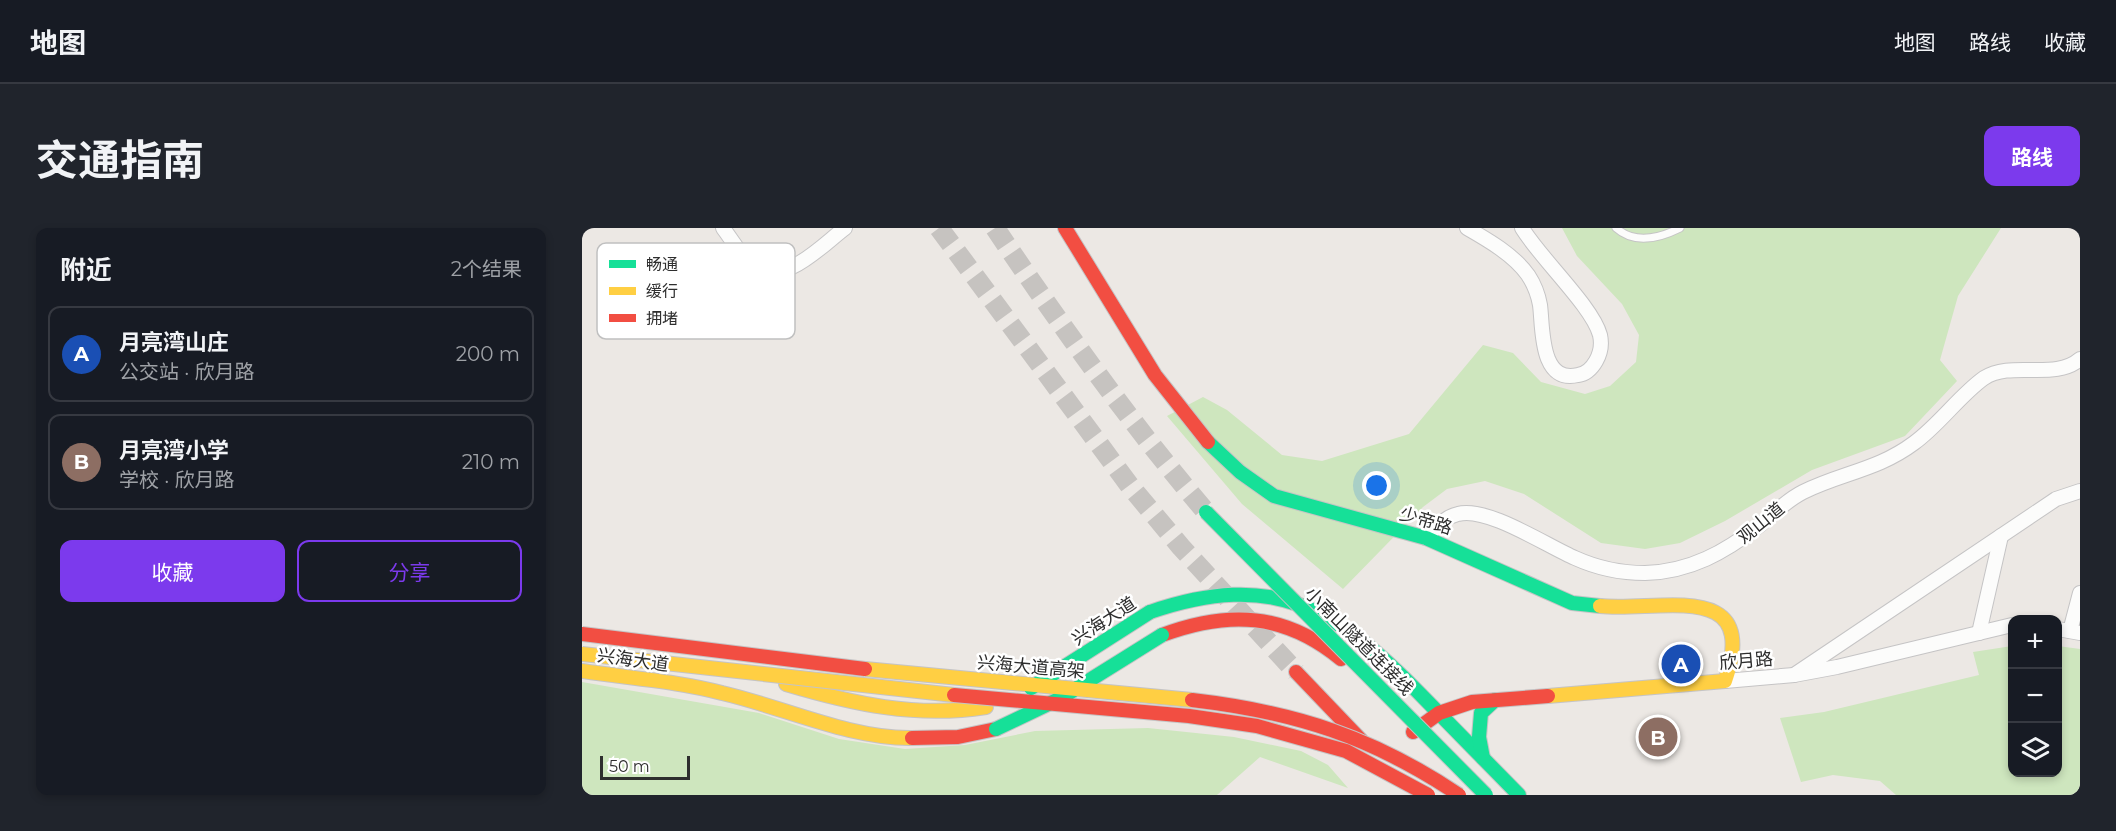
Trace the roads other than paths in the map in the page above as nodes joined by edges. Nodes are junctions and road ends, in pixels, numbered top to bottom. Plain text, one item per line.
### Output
1 (723, 228) edge
2 (845, 228) edge
3 (1065, 228) edge
4 (1467, 228) edge
5 (1521, 228) edge
6 (1616, 228) edge
7 (1680, 228) edge
8 (735, 243) edge
9 (795, 265) edge
10 (2080, 359) edge
11 (2080, 492) edge
12 (1206, 512) tunnel mouth
13 (2001, 536) junction
14 (1426, 538) junction
15 (2080, 593) edge
16 (2008, 626) edge
17 (2069, 631) edge
18 (582, 633) edge
19 (1979, 633) junction
20 (582, 654) edge
21 (582, 671) edge
22 (1296, 672) tunnel mouth
23 (1794, 675) junction
24 (1725, 681) junction
25 (1495, 700) junction
26 (1439, 713) junction
27 (1413, 732) junction
28 (1483, 758) junction
29 (1414, 795) edge
30 (1428, 795) edge
31 (1459, 795) edge
32 (1476, 795) edge
33 (1486, 795) edge
34 (1518, 795) edge

1 - 8 street
2 - 9 street
3 - 14 street, 少帝路
4 - 5 street
6 - 7 lane
10 - 14 street, 观山道
11 - 13 street
12 - 33 street, 小南山隧道连接线, bridge
13 - 19 street
13 - 23 street
14 - 24 street, 少帝路
15 - 17 street
16 - 19 street, 欣月路
18 - 26 street, 兴海大道, bridge
18 - 31 street, 兴海大道高架, bridge
19 - 23 street, 欣月路
20 - 30 street, 兴海大道高架, bridge
21 - 27 street, 兴海大道, bridge
22 - 29 street
23 - 24 street, 欣月路
24 - 25 street, 欣月路
25 - 26 street, 欣月路
25 - 28 street
26 - 27 street, 欣月路
26 - 28 street, 兴海大道
27 - 32 street, 兴海大道
28 - 34 street, 兴海大道

